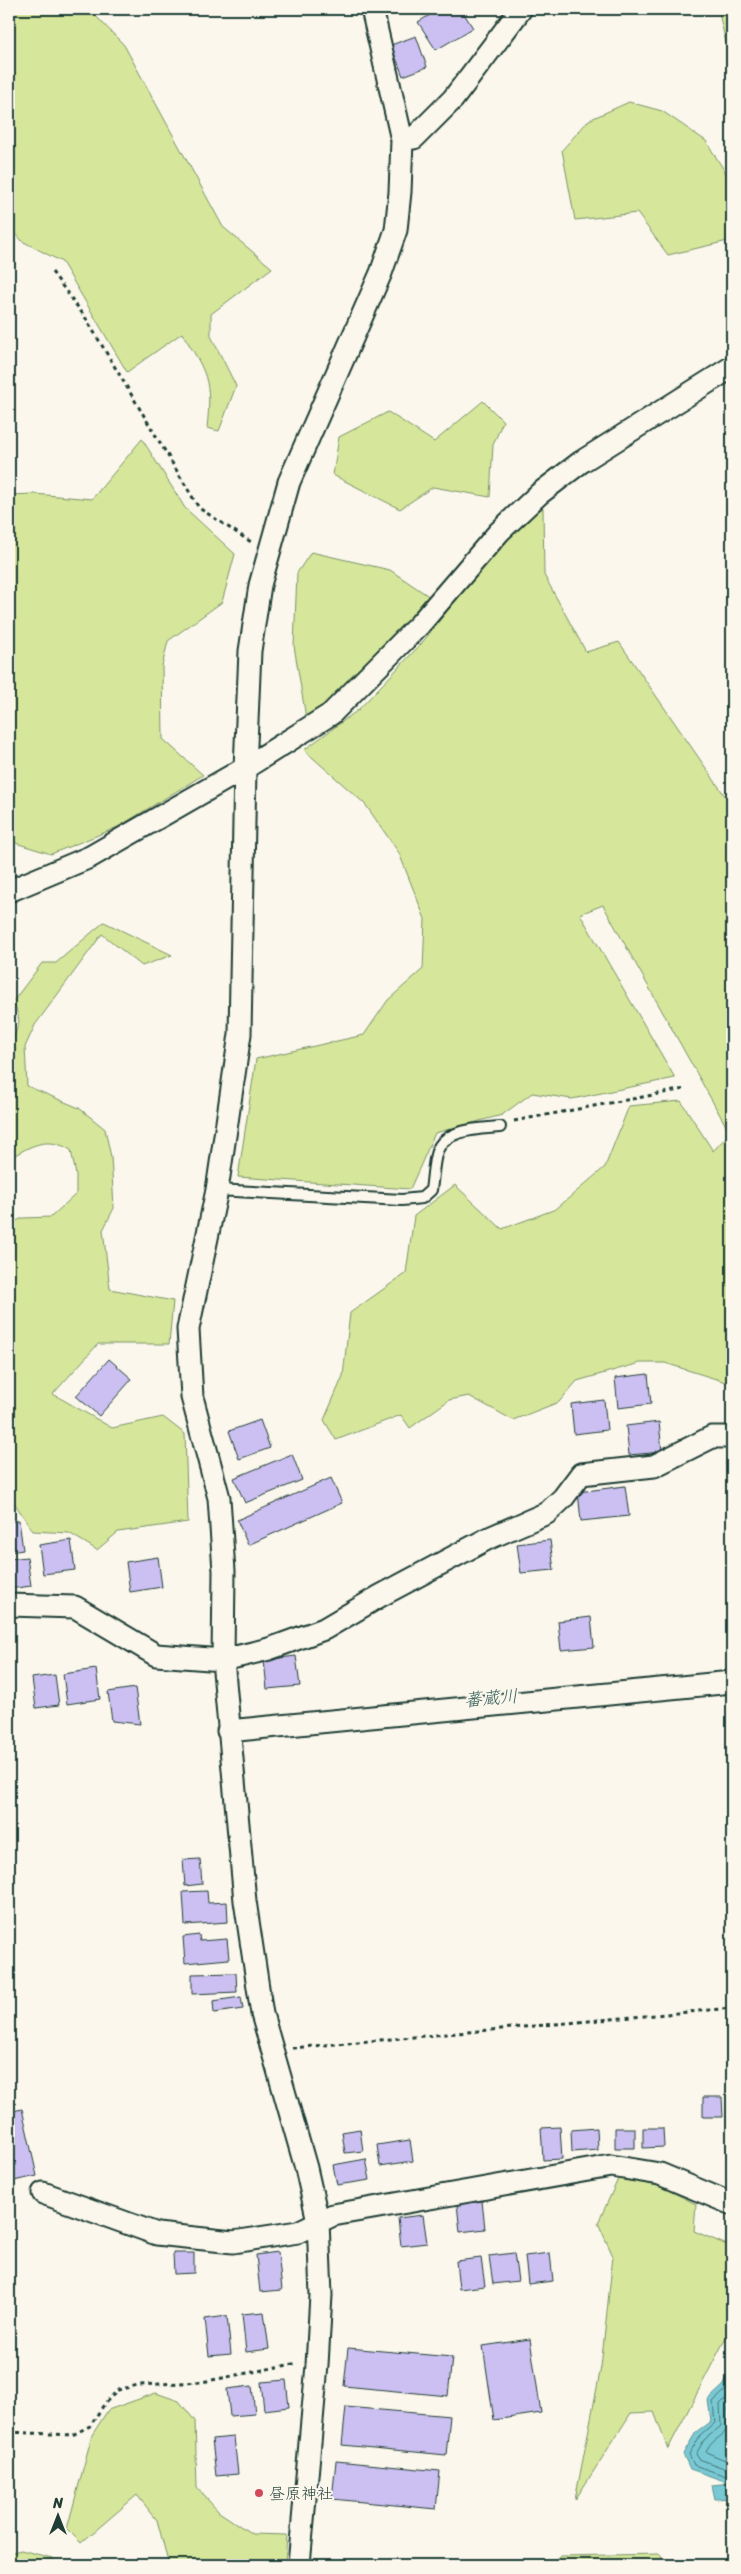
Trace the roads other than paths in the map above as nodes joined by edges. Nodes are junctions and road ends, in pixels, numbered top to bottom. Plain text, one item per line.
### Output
1 (372, 9) edge
2 (521, 9) edge
3 (402, 140) junction
4 (732, 367) edge
5 (245, 768) junction
6 (9, 891) edge
7 (500, 1127) road end
8 (216, 1190) junction
9 (732, 1437) edge
10 (9, 1605) edge
11 (223, 1660) junction
12 (732, 1682) edge
13 (228, 1731) junction
14 (43, 2193) dead end
15 (732, 2204) edge
16 (318, 2221) junction
17 (299, 2565) edge

1 - 3 street
2 - 3 street
3 - 5 street
4 - 5 street
5 - 6 street
5 - 8 street
7 - 8 lane
8 - 11 street
9 - 11 street
10 - 11 street
11 - 13 street
12 - 13 street
13 - 16 street
14 - 16 street
15 - 16 street
16 - 17 street

